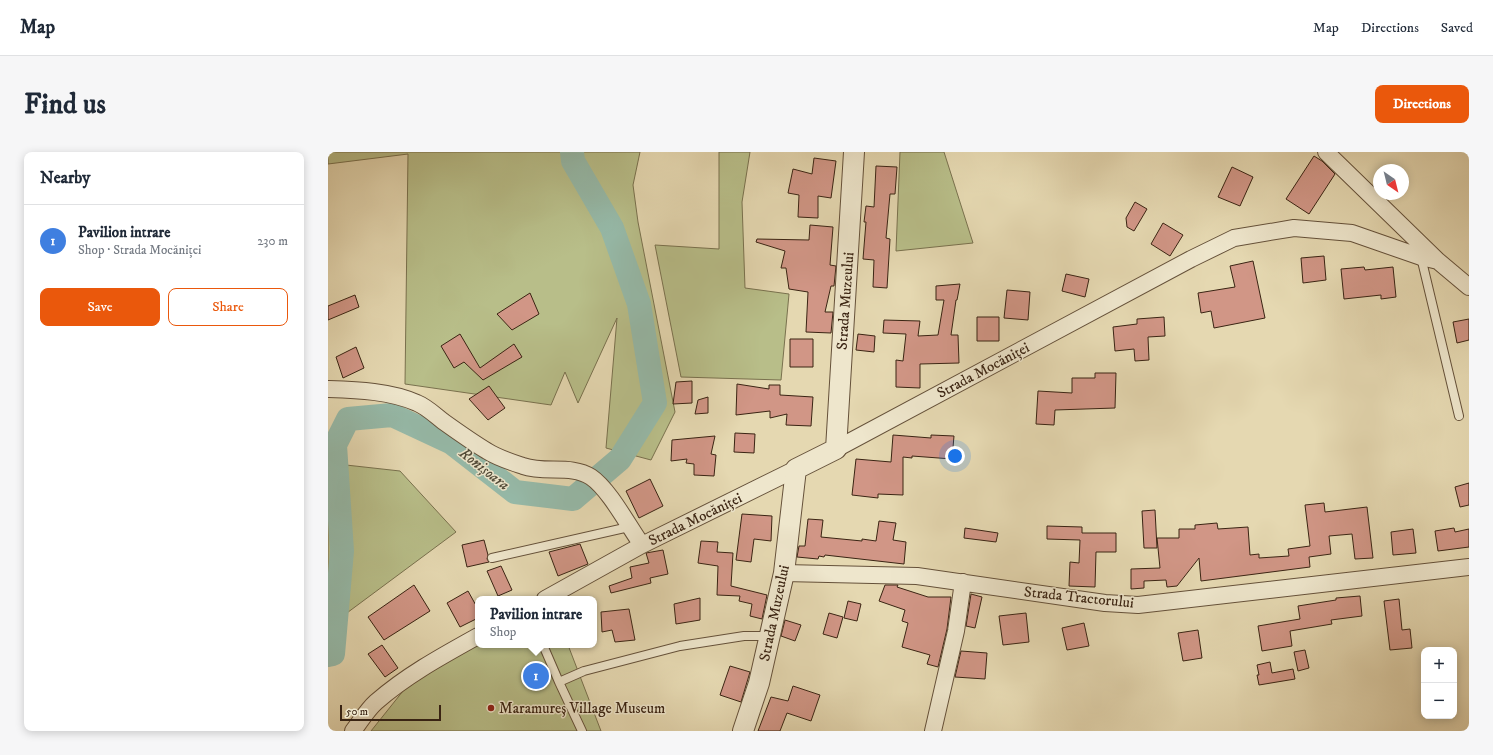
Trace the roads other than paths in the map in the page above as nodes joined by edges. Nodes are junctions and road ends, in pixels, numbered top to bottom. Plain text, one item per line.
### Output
1 (854, 152) edge
2 (1326, 152) edge
3 (1421, 257) junction
4 (1438, 261) junction
5 (1469, 287) edge
6 (328, 388) edge
7 (1459, 416) dead end
8 (836, 449) junction
9 (796, 468) junction
10 (629, 527) junction
11 (642, 545) junction
12 (492, 558) dead end
13 (1469, 567) edge
14 (784, 573) junction
15 (963, 582) junction
16 (551, 596) edge
17 (770, 636) junction
18 (475, 638) edge
19 (544, 648) edge
20 (558, 682) junction
21 (353, 731) edge
22 (582, 731) edge
23 (743, 731) edge
24 (933, 731) edge

1 - 8 street, Strada Muzeului
2 - 4 street
3 - 4 street, Strada Mocăniței
3 - 7 lane
3 - 8 street, Strada Mocăniței
4 - 5 street
6 - 10 street
8 - 9 street, Strada Mocăniței
9 - 11 street, Strada Mocăniței
9 - 14 street, Strada Muzeului
10 - 11 street
10 - 12 lane
11 - 16 street, Strada Mocăniței
13 - 15 street, Strada Tractorului
14 - 15 street, Strada Tractorului
14 - 17 street, Strada Muzeului
15 - 24 street
17 - 20 lane
17 - 23 street, Strada Muzeului
18 - 21 street
19 - 20 lane
20 - 22 lane

